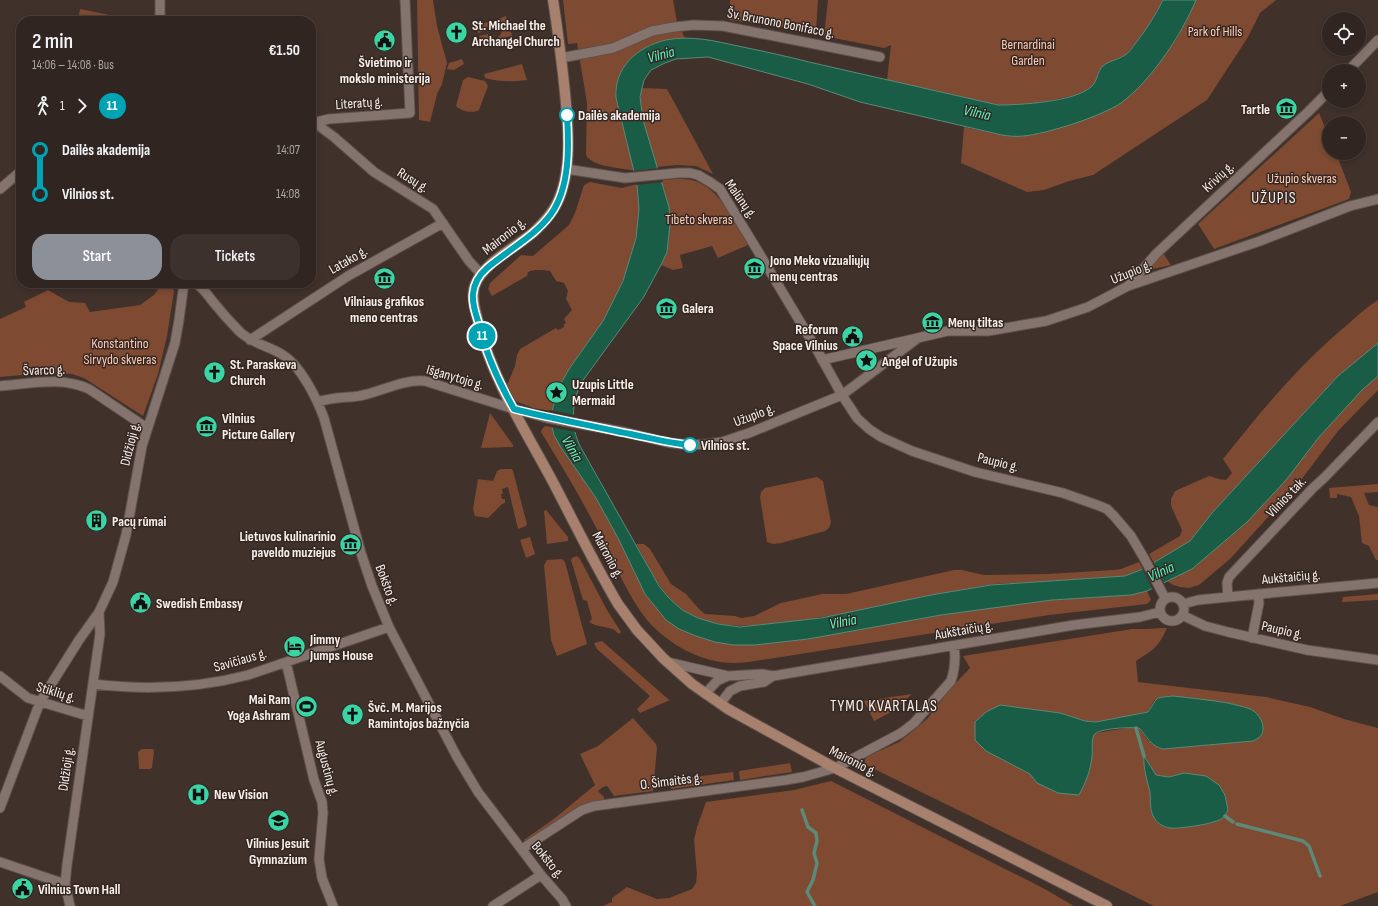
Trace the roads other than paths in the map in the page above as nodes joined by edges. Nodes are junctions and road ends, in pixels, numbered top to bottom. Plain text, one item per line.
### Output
1 (160, 0) edge
2 (405, 0) edge
3 (553, 0) edge
4 (160, 16) edge
5 (1378, 40) edge
6 (880, 57) dead end
7 (561, 58) junction
8 (1355, 64) edge
9 (1322, 97) edge
10 (316, 121) edge
11 (316, 124) edge
12 (566, 169) junction
13 (16, 175) edge
14 (0, 189) edge
15 (1378, 199) edge
16 (444, 223) junction
17 (481, 274) junction
18 (1128, 286) junction
19 (183, 288) edge
20 (202, 288) edge
21 (918, 338) junction
22 (250, 340) junction
23 (822, 360) junction
24 (0, 386) edge
25 (842, 395) junction
26 (318, 402) junction
27 (514, 409) junction
28 (1378, 422) edge
29 (148, 428) junction
30 (1378, 583) edge
31 (1258, 594) junction
32 (1228, 596) junction
33 (1165, 598) junction
34 (1183, 604) junction
35 (99, 612) junction
36 (1160, 612) junction
37 (1182, 616) junction
38 (389, 627) junction
39 (1252, 638) junction
40 (954, 646) junction
41 (1378, 660) edge
42 (286, 662) junction
43 (667, 662) junction
44 (0, 676) edge
45 (728, 676) junction
46 (773, 676) junction
47 (94, 684) junction
48 (705, 694) junction
49 (40, 702) junction
50 (720, 704) junction
51 (88, 716) junction
52 (835, 768) junction
53 (0, 808) edge
54 (522, 849) junction
55 (0, 862) edge
56 (541, 875) junction
57 (65, 884) junction
58 (70, 906) edge
59 (333, 906) edge
60 (493, 906) edge
61 (566, 906) edge
62 (1107, 906) edge

1 - 4 street
2 - 10 street, Literatų g.
3 - 7 main road, Maironio g.
5 - 8 street
6 - 7 street, Šv. Brunono Bonifaco g.
7 - 12 main road, Maironio g.
9 - 18 street, Krivių g.
11 - 16 street, Rusų g.
12 - 17 main road, Maironio g.
12 - 23 street, Malūnų g.
13 - 14 street
15 - 18 street, Užupio g.
16 - 17 street, Rusų g.
16 - 22 street, Latako g.
17 - 27 main road, Maironio g.
18 - 21 street, Užupio g.
19 - 29 street, Didžioji g.
20 - 22 street, Bokšto g.
21 - 23 street, Užupio g.
21 - 25 street, Užupio g.
22 - 26 street, Bokšto g.
23 - 25 street
24 - 29 street, Švarco g.
25 - 27 street, Užupio g.
25 - 33 street, Paupio g.
26 - 27 street, Išganytojo g.
26 - 38 street, Bokšto g.
27 - 43 main road, Maironio g.
28 - 32 street, Vilnios tak.
29 - 35 street, Didžioji g.
30 - 31 street, Aukštaičių g.
31 - 32 street, Aukštaičių g.
31 - 39 street
32 - 34 street, Aukštaičių g.
33 - 34 street
33 - 36 street
34 - 37 street
35 - 47 street, Didžioji g.
35 - 49 street, Didžioji g.
36 - 37 street
36 - 40 street, Aukštaičių g.
37 - 39 street, Paupio g.
38 - 42 street, Savičiaus g.
38 - 54 street, Bokšto g.
39 - 41 street, Paupio g.
40 - 46 street, Aukštaičių g.
40 - 52 street, O. Šimaitės g.
42 - 47 street, Savičiaus g.
42 - 59 street, Augustinų g.
43 - 45 street, Aukštaičių g.
43 - 48 main road, Maironio g.
44 - 49 street, Stiklių g.
45 - 46 street, Aukštaičių g.
45 - 48 street
46 - 50 street, Aukštaičių g.
47 - 51 street, Didžioji g.
48 - 50 main road, Maironio g.
49 - 51 street, Stiklių g.
49 - 53 street, Didžioji g.
50 - 52 main road, Maironio g.
51 - 57 street, Didžioji g.
52 - 54 street, O. Šimaitės g.
52 - 62 main road, Maironio g.
54 - 56 street, Bokšto g.
55 - 57 street
56 - 60 street
56 - 61 street, Bokšto g.
57 - 58 street, Didžioji g.

